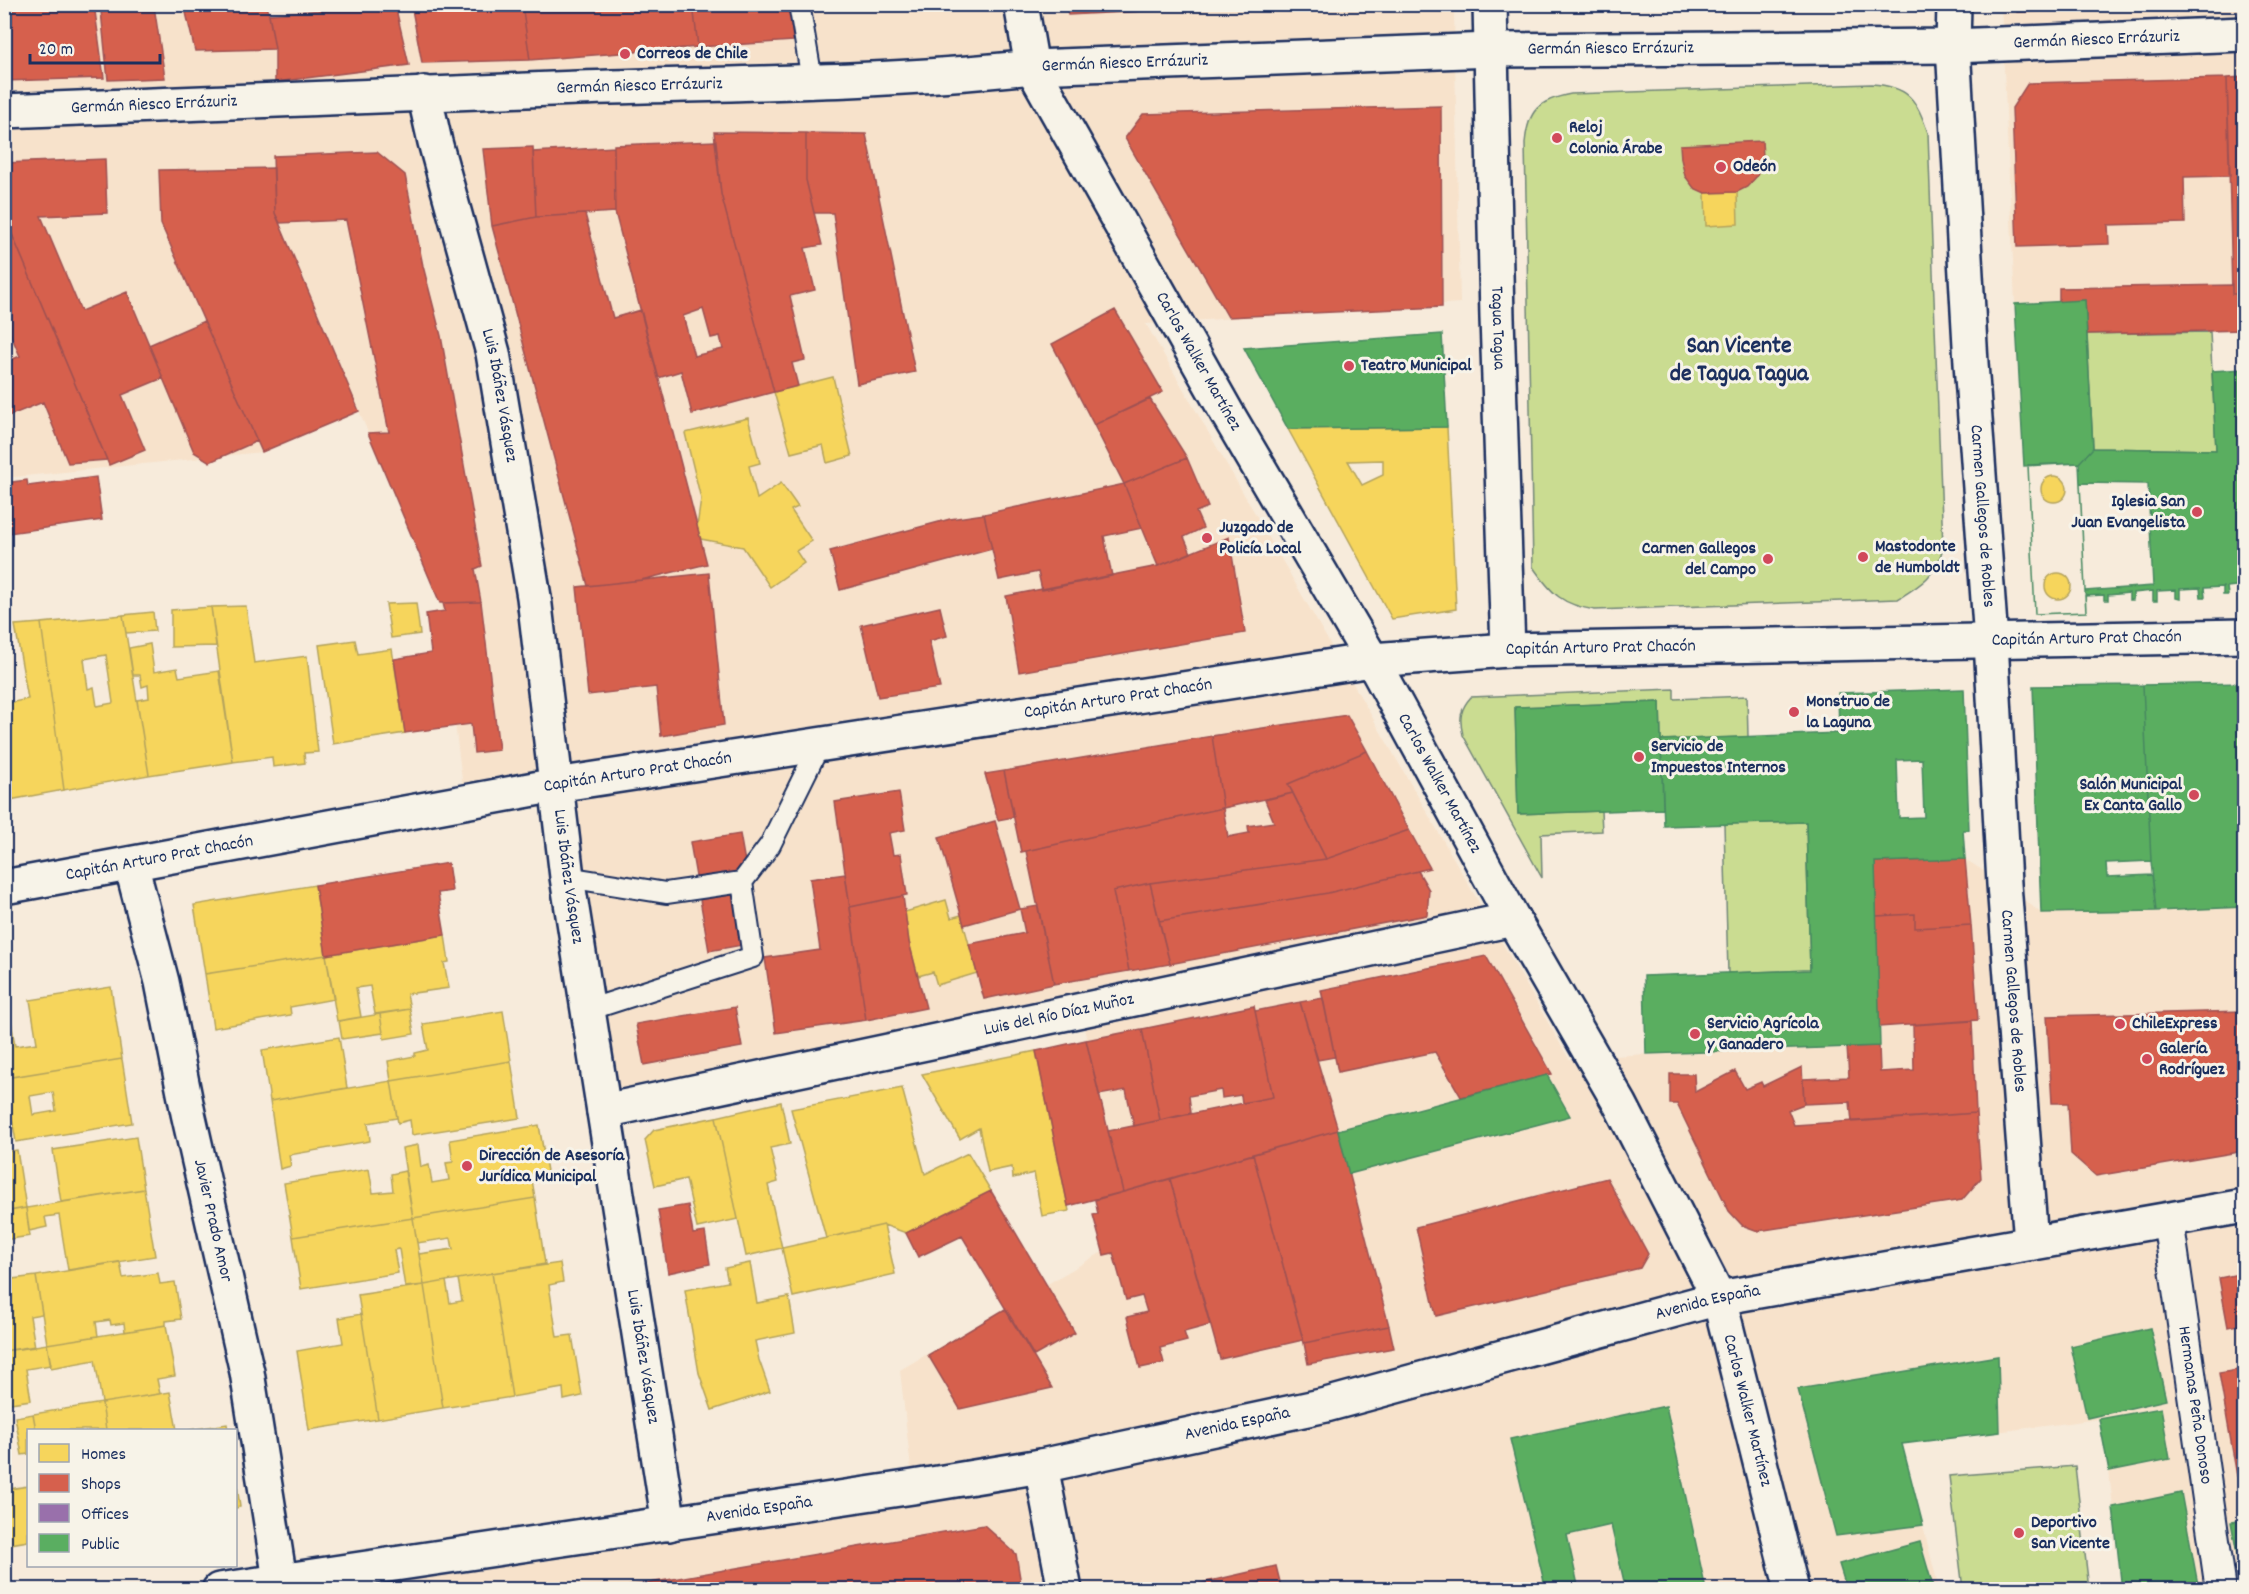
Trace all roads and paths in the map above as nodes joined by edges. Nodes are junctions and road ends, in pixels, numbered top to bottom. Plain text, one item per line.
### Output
1 (799, 4) edge
2 (1021, 4) edge
3 (1490, 4) edge
4 (1954, 4) edge
5 (2244, 34) edge
6 (1953, 46) junction
7 (1491, 50) junction
8 (1032, 67) junction
9 (813, 80) junction
10 (424, 93) junction
11 (4, 111) edge
12 (2244, 636) edge
13 (1991, 641) junction
14 (1508, 650) junction
15 (1372, 660) junction
16 (820, 744) junction
17 (556, 785) junction
18 (131, 864) junction
19 (567, 877) junction
20 (742, 882) junction
21 (4, 887) edge
22 (1513, 919) junction
23 (588, 1010) junction
24 (604, 1111) junction
25 (2244, 1206) edge
26 (2168, 1219) junction
27 (2031, 1243) junction
28 (1719, 1298) junction
29 (1041, 1466) junction
30 (669, 1524) junction
31 (280, 1580) junction
32 (219, 1590) edge
33 (1065, 1590) edge
34 (1792, 1590) edge
35 (2221, 1590) edge

1 - 9 lane
2 - 8 street, Carlos Walker Martínez
3 - 7 street, Tagua Tagua
4 - 6 street, Carmen Gallegos de Robles
5 - 6 street, Germán Riesco Errázuriz
6 - 7 street, Germán Riesco Errázuriz
6 - 13 street, Carmen Gallegos de Robles
7 - 8 street, Germán Riesco Errázuriz
7 - 14 street, Tagua Tagua
8 - 9 street, Germán Riesco Errázuriz
8 - 15 street, Carlos Walker Martínez
9 - 10 street, Germán Riesco Errázuriz
10 - 11 street, Germán Riesco Errázuriz
10 - 17 street, Luis Ibáñez Vásquez
12 - 13 street, Capitán Arturo Prat Chacón
13 - 14 street, Capitán Arturo Prat Chacón
13 - 27 street, Carmen Gallegos de Robles
14 - 15 street, Capitán Arturo Prat Chacón
15 - 16 street, Capitán Arturo Prat Chacón
15 - 22 street, Carlos Walker Martínez
16 - 17 street, Capitán Arturo Prat Chacón
16 - 20 lane
17 - 18 street, Capitán Arturo Prat Chacón
17 - 19 street, Luis Ibáñez Vásquez
18 - 21 street, Capitán Arturo Prat Chacón
18 - 31 street, Javier Prado Amor
19 - 20 lane
19 - 23 street, Luis Ibáñez Vásquez
20 - 23 lane
22 - 24 street, Luis del Río Díaz Muñoz
22 - 28 street, Carlos Walker Martínez
23 - 24 street, Luis Ibáñez Vásquez
24 - 30 street, Luis Ibáñez Vásquez
25 - 26 street, Avenida España
26 - 27 street, Avenida España
26 - 35 street, Hermanas Peña Donoso
27 - 28 street, Avenida España
28 - 29 street, Avenida España
28 - 34 street, Carlos Walker Martínez
29 - 30 street, Avenida España
29 - 33 street
30 - 31 street, Avenida España
31 - 32 street, Avenida España

